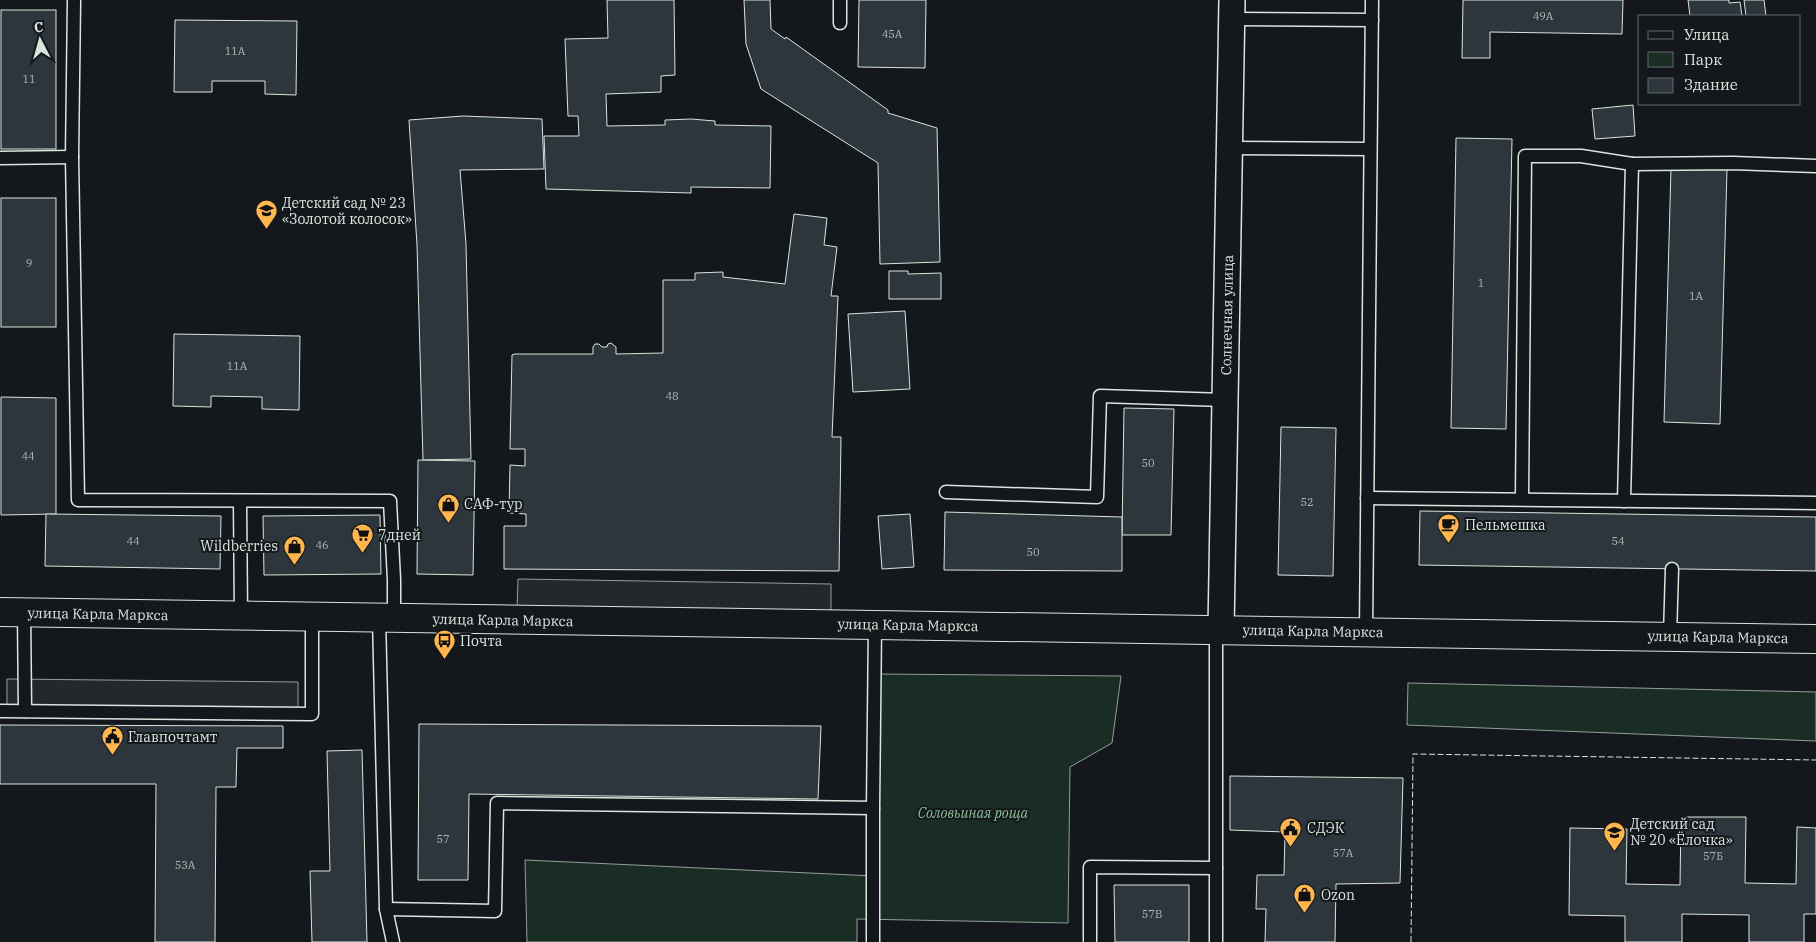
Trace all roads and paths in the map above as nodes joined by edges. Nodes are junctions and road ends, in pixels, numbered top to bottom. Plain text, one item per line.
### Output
1 (74, 0) edge
2 (840, 0) edge
3 (1372, 0) edge
4 (1232, 9) edge
5 (1372, 20) junction
6 (840, 23) dead end
7 (1230, 148) junction
8 (1370, 149) junction
9 (72, 157) junction
10 (0, 158) edge
11 (1632, 164) junction
12 (1816, 166) edge
13 (1225, 400) junction
14 (946, 492) dead end
15 (1367, 498) junction
16 (1522, 500) junction
17 (240, 501) junction
18 (1624, 501) junction
19 (1673, 501) junction
20 (1816, 503) edge
21 (1672, 515) dead end
22 (1672, 569) dead end
23 (12, 612) edge
24 (241, 616) junction
25 (312, 617) junction
26 (386, 618) junction
27 (875, 625) junction
28 (1219, 630) junction
29 (1366, 632) junction
30 (1670, 636) junction
31 (1816, 638) edge
32 (0, 710) edge
33 (25, 711) junction
34 (873, 808) junction
35 (1216, 868) junction
36 (386, 909) junction
37 (394, 942) edge
38 (873, 942) edge
39 (1090, 942) edge
40 (1216, 942) edge

1 - 9 lane
2 - 6 lane
3 - 5 lane
4 - 5 lane
4 - 7 street, Солнечная улица
5 - 8 lane
7 - 8 lane
7 - 13 street, Солнечная улица
8 - 15 lane
9 - 10 lane
9 - 17 lane
11 - 12 lane
11 - 16 lane
11 - 18 lane
13 - 14 lane
13 - 28 street, Солнечная улица
15 - 16 lane
15 - 29 lane
16 - 18 lane
17 - 24 lane
17 - 26 lane
18 - 19 lane
19 - 20 lane
19 - 21 lane
22 - 30 lane
23 - 24 street, улица Карла Маркса
23 - 33 lane
24 - 25 street, улица Карла Маркса
25 - 26 street, улица Карла Маркса
25 - 33 lane
26 - 27 street, улица Карла Маркса
26 - 36 lane
27 - 28 street, улица Карла Маркса
27 - 34 lane
28 - 29 street, улица Карла Маркса
28 - 35 lane
29 - 30 street, улица Карла Маркса
30 - 31 street, улица Карла Маркса
32 - 33 lane
34 - 36 lane
34 - 38 lane
35 - 39 lane
35 - 40 lane
36 - 37 lane

